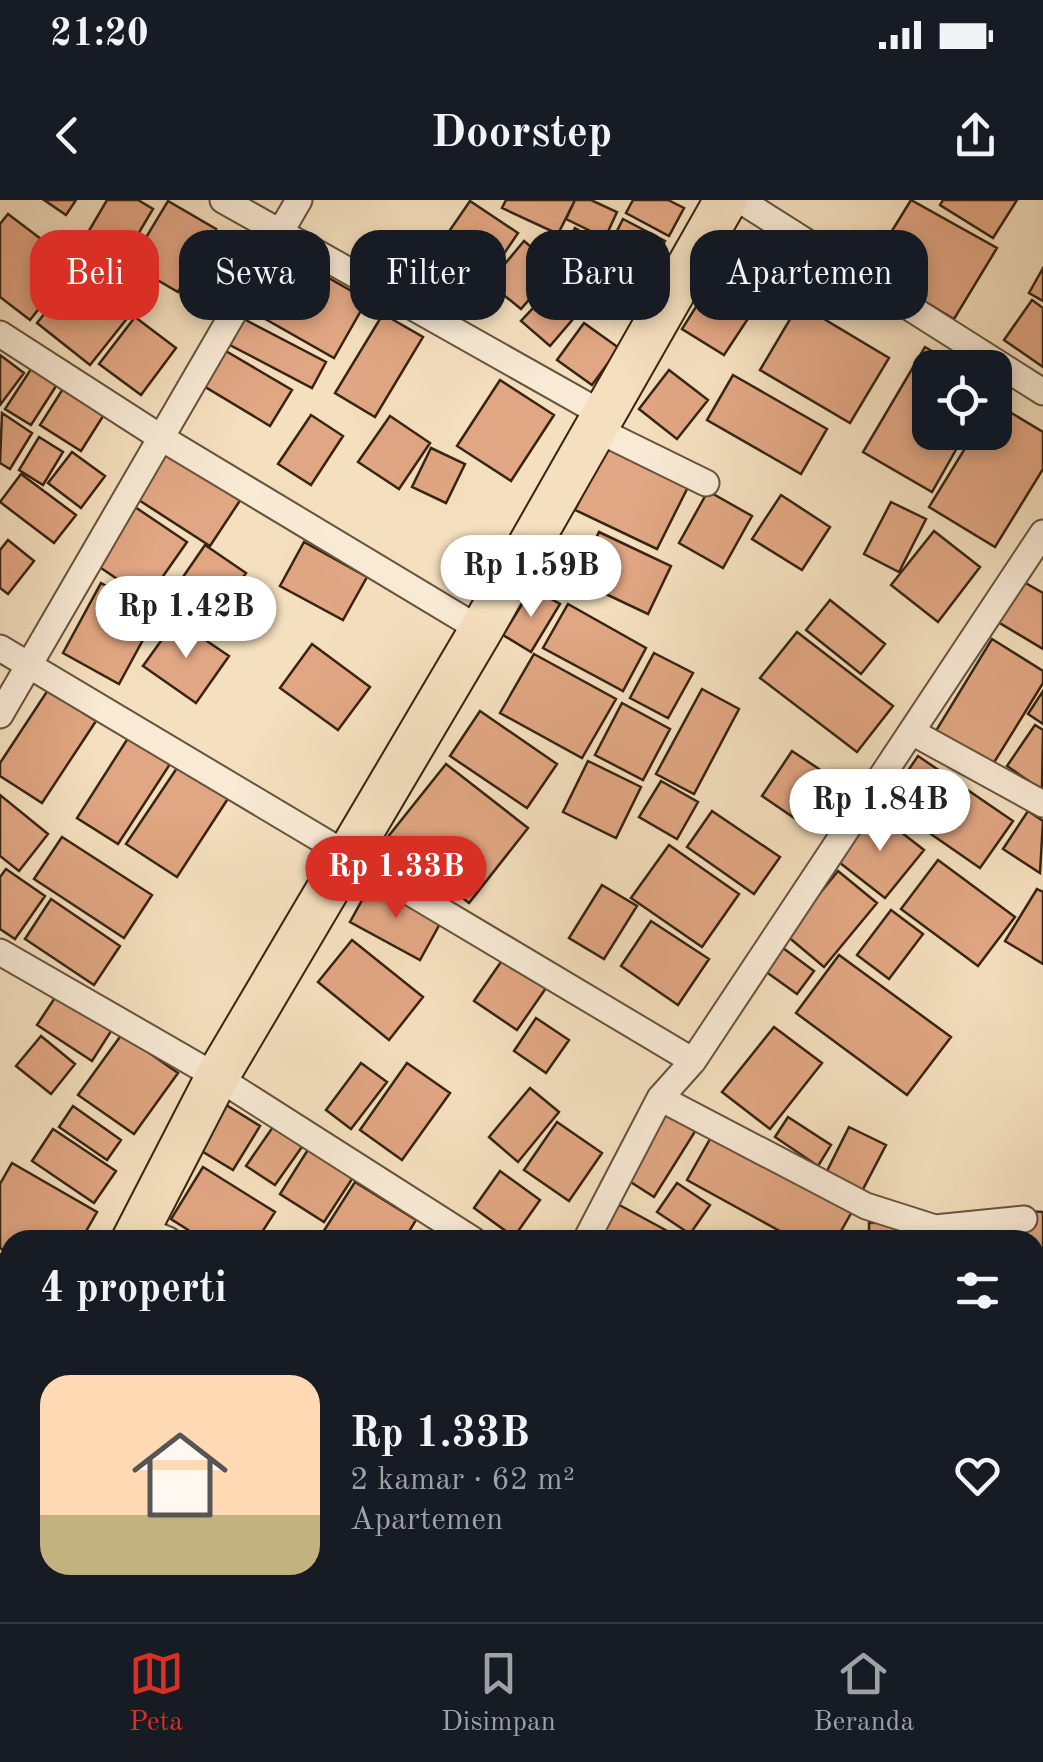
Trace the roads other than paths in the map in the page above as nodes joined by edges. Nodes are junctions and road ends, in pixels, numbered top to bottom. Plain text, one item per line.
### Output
1 (223, 200) edge
2 (299, 200) edge
3 (726, 200) edge
4 (740, 200) edge
5 (278, 230) edge
6 (283, 230) edge
7 (330, 261) edge
8 (230, 320) edge
9 (0, 334) edge
10 (1043, 392) edge
11 (602, 423) junction
12 (160, 437) junction
13 (706, 483) dead end
14 (1043, 533) edge
15 (482, 630) junction
16 (0, 648) edge
17 (28, 667) junction
18 (0, 715) edge
19 (912, 732) junction
20 (1043, 804) edge
21 (346, 852) junction
22 (0, 952) edge
23 (693, 1062) junction
24 (216, 1077) junction
25 (660, 1098) junction
26 (1024, 1220) dead end
27 (150, 1230) edge
28 (457, 1230) edge
29 (591, 1230) edge

1 - 5 street
2 - 6 street
3 - 11 highway
4 - 10 street
7 - 11 street
8 - 12 street
9 - 12 street
11 - 13 street
11 - 15 highway
12 - 15 street
12 - 17 street
14 - 19 street
15 - 21 highway
16 - 17 street
17 - 18 street
17 - 21 street
19 - 20 street
19 - 23 street
21 - 23 street
21 - 24 highway
22 - 24 street
23 - 25 street
24 - 27 highway
24 - 28 street
25 - 26 street
25 - 29 street

